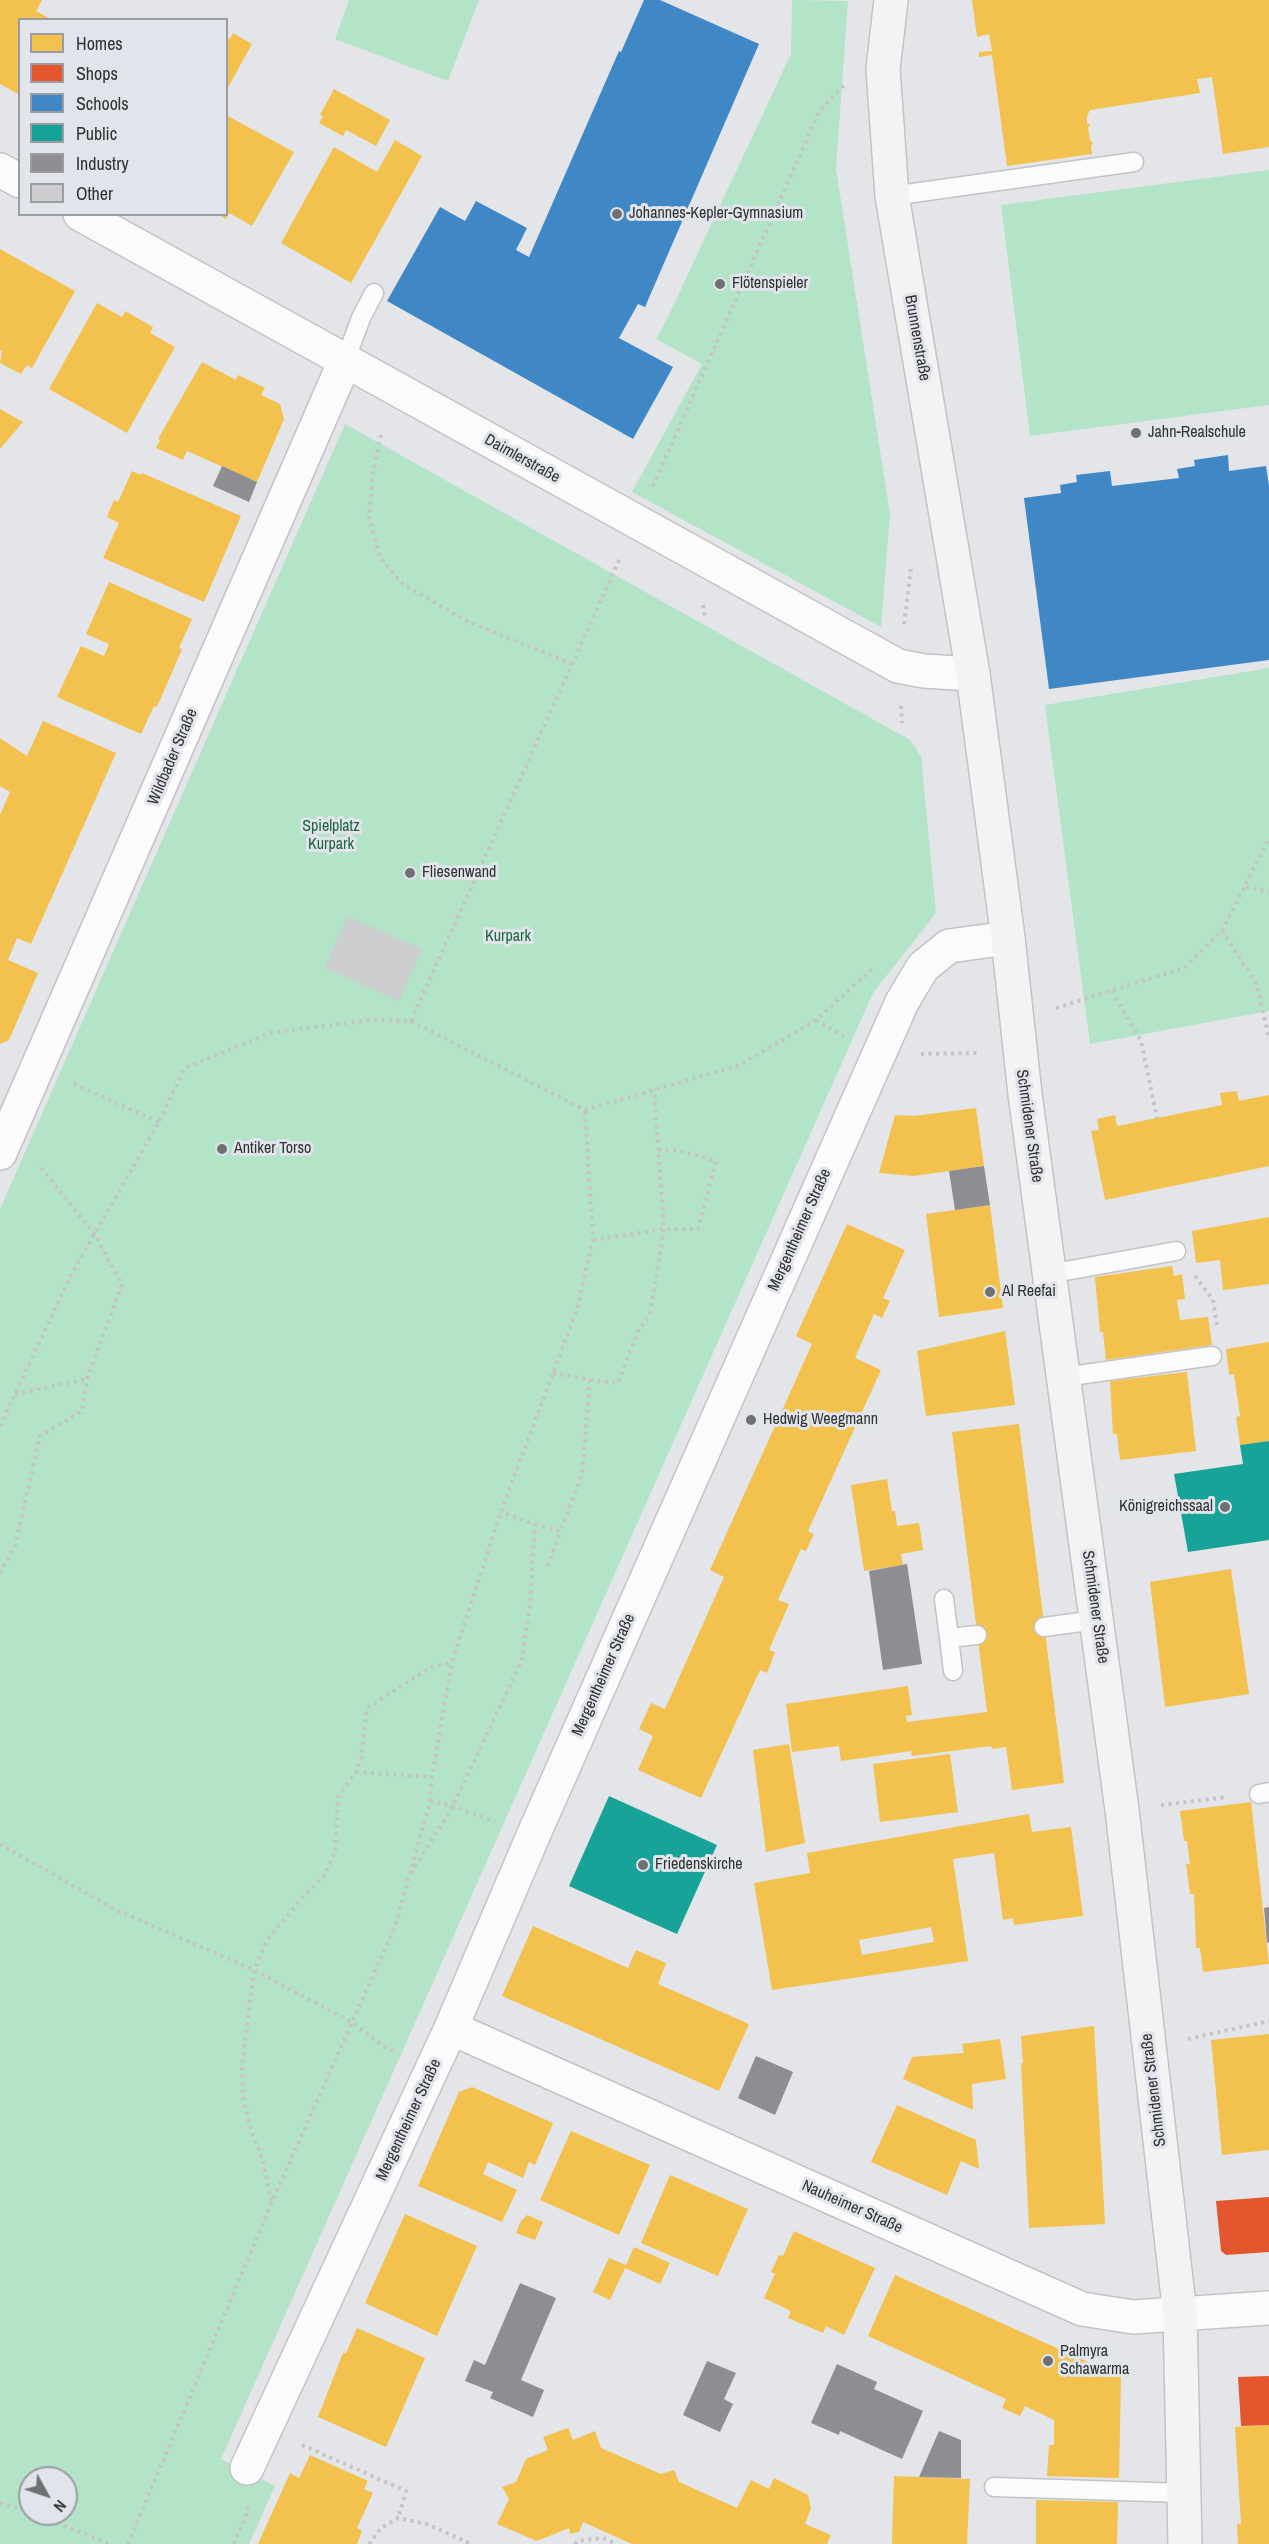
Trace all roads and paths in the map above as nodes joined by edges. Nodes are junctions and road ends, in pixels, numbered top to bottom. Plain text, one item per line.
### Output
1 (891, 0) edge
2 (883, 69) junction
3 (1134, 162) dead end
4 (0, 170) edge
5 (18, 180) edge
6 (892, 195) junction
7 (84, 216) edge
8 (374, 293) dead end
9 (345, 361) junction
10 (381, 435) dead end
11 (637, 523) junction
12 (572, 663) junction
13 (974, 674) junction
14 (1269, 838) edge
15 (1246, 887) junction
16 (1269, 892) edge
17 (1222, 931) junction
18 (1008, 938) junction
19 (877, 965) dead end
20 (1112, 991) junction
21 (1015, 1019) junction
22 (411, 1021) junction
23 (1269, 1038) edge
24 (38, 1068) junction
25 (654, 1089) junction
26 (10, 1105) edge
27 (585, 1110) junction
28 (1157, 1118) dead end
29 (159, 1122) junction
30 (658, 1151) junction
31 (0, 1153) edge
32 (664, 1229) junction
33 (95, 1235) junction
34 (593, 1239) junction
35 (1176, 1251) joint
36 (1049, 1274) junction
37 (1212, 1356) joint
38 (553, 1373) junction
39 (1064, 1377) junction
40 (87, 1379) junction
41 (590, 1380) junction
42 (15, 1394) junction
43 (0, 1426) edge
44 (501, 1512) junction
45 (535, 1524) junction
46 (560, 1532) junction
47 (548, 1566) dead end
48 (0, 1573) edge
49 (944, 1599) dead end
50 (1096, 1620) junction
51 (1044, 1627) dead end
52 (977, 1635) dead end
53 (950, 1638) junction
54 (452, 1662) junction
55 (953, 1671) dead end
56 (356, 1772) junction
57 (432, 1777) junction
58 (1264, 1793) edge
59 (430, 1801) junction
60 (453, 1806) junction
61 (1122, 1810) junction
62 (533, 1836) junction
63 (0, 1844) edge
64 (409, 1877) junction
65 (254, 1971) junction
66 (1269, 2021) edge
67 (353, 2023) junction
68 (451, 2028) junction
69 (1149, 2047) junction
70 (432, 2069) junction
71 (272, 2202) junction
72 (1269, 2308) edge
73 (1180, 2314) junction
74 (266, 2429) junction
75 (247, 2468) dead end
76 (994, 2487) dead end
77 (1184, 2493) junction
78 (0, 2503) edge
79 (18, 2508) edge
80 (398, 2518) junction
81 (65, 2526) edge
82 (109, 2544) edge
83 (128, 2544) edge
84 (369, 2544) edge
85 (471, 2544) edge
86 (574, 2544) edge
87 (617, 2544) edge
88 (1185, 2544) edge

1 - 2 main road, Brunnenstraße
2 - 6 main road, Brunnenstraße
2 - 11 path
3 - 6 lane
4 - 5 street
6 - 13 main road, Brunnenstraße
7 - 9 street, Daimlerstraße
8 - 9 lane
9 - 11 street, Daimlerstraße
9 - 24 street, Wildbader Straße
10 - 12 path
11 - 12 path
11 - 13 street, Daimlerstraße
12 - 22 path
13 - 18 main road, Schmidener Straße
14 - 15 path
15 - 16 path
15 - 17 path
17 - 20 path
17 - 23 path
18 - 21 main road, Schmidener Straße
18 - 62 street, Mergentheimer Straße
19 - 25 path
20 - 21 path
20 - 28 path
21 - 36 main road, Schmidener Straße
22 - 27 path
22 - 29 path
24 - 26 street, Wildbader Straße
24 - 29 path
25 - 27 path
25 - 30 path
26 - 31 street, Wildbader Straße
26 - 33 path
27 - 34 path
29 - 33 path
30 - 32 path
30 - 32 path
32 - 34 path
32 - 41 path
33 - 40 path
33 - 42 path
34 - 38 path
35 - 36 lane
35 - 37 path
36 - 39 main road, Schmidener Straße
37 - 39 lane
38 - 41 path
38 - 44 path
39 - 50 main road, Schmidener Straße
40 - 42 path
40 - 48 path
41 - 46 path
42 - 43 path
44 - 45 path
44 - 54 path
45 - 46 path
45 - 60 path
46 - 47 path
49 - 53 lane
50 - 51 lane
50 - 61 main road, Schmidener Straße
52 - 53 lane
53 - 55 lane
54 - 56 path
54 - 57 path
56 - 57 path
56 - 65 path
57 - 59 path
58 - 61 path
59 - 60 path
59 - 64 path
60 - 62 path
60 - 64 path
61 - 69 main road, Schmidener Straße
62 - 68 street, Mergentheimer Straße
63 - 65 path
64 - 67 path
65 - 67 path
65 - 71 path
66 - 69 path
67 - 70 path
67 - 71 path
68 - 70 street, Mergentheimer Straße
68 - 73 street, Nauheimer Straße
69 - 73 main road, Schmidener Straße
70 - 74 street, Mergentheimer Straße
71 - 83 path
72 - 73 street, Nauheimer Straße
73 - 77 main road, Schmidener Straße
74 - 75 street, Mergentheimer Straße
74 - 80 path
76 - 77 lane
77 - 88 main road, Schmidener Straße
78 - 79 path
80 - 84 path
80 - 85 path
81 - 82 path
86 - 87 path

